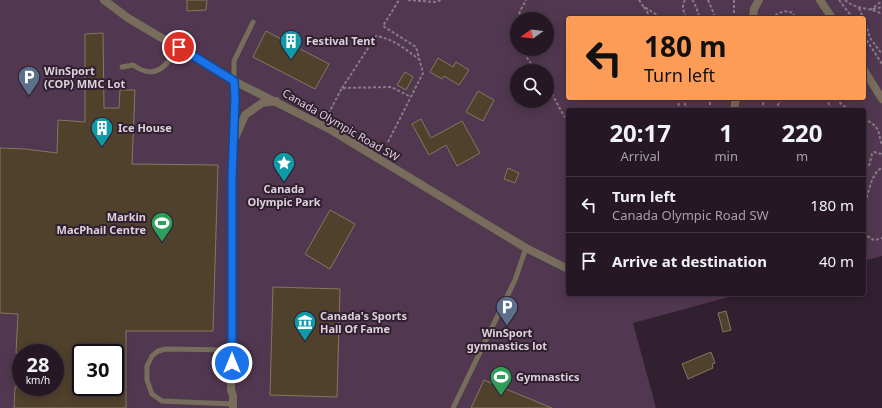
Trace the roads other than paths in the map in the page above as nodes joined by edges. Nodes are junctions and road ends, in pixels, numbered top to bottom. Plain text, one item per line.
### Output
1 (104, 0) edge
2 (759, 0) edge
3 (820, 0) edge
4 (752, 16) edge
5 (831, 16) edge
6 (254, 22) dead end
7 (179, 47) junction
8 (122, 67) dead end
9 (866, 73) edge
10 (234, 81) junction
11 (882, 99) edge
12 (276, 101) junction
13 (234, 140) junction
14 (526, 248) junction
15 (566, 268) edge
16 (232, 350) junction
17 (233, 406) edge
18 (453, 408) edge

1 - 7 street, Canada Olympic Road SW
2 - 4 street
3 - 5 street
6 - 10 lane
7 - 8 lane
7 - 10 street, Canada Olympic Road SW
9 - 11 street
10 - 12 street, Canada Olympic Road SW
10 - 13 street
12 - 13 street
12 - 14 street, Canada Olympic Road SW
13 - 16 street
14 - 15 street, Canada Olympic Road SW
14 - 18 lane
16 - 17 street
16 - 17 lane

